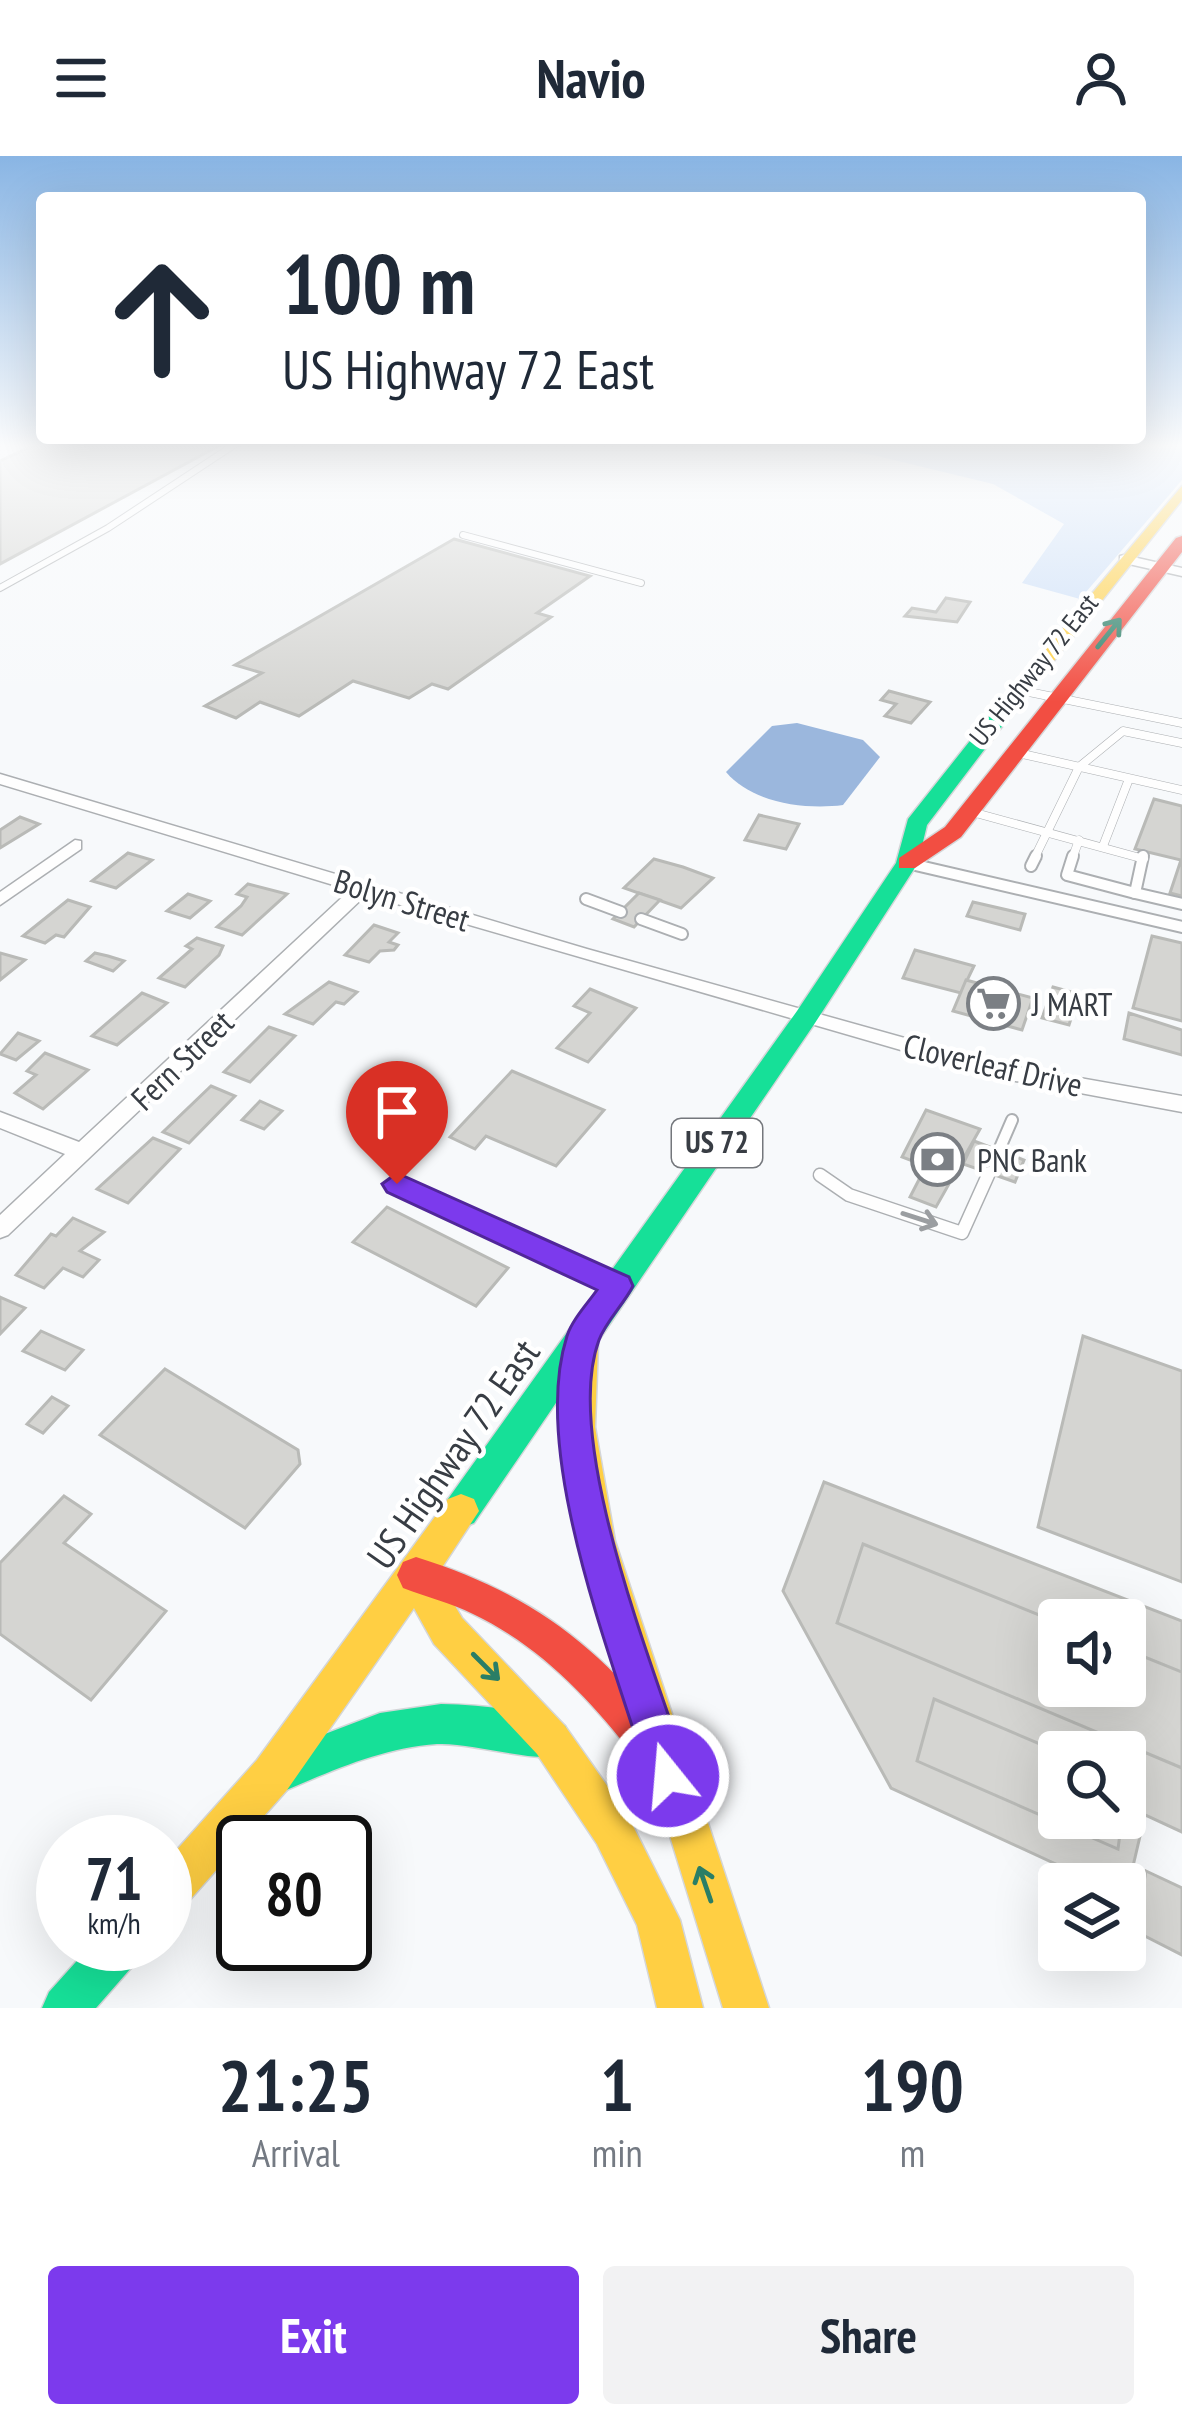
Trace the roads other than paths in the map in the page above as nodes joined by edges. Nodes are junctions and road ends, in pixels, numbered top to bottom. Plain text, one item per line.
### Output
1 (105, 529) edge
2 (1149, 529) edge
3 (463, 535) dead end
4 (1182, 541) edge
5 (1124, 559) junction
6 (1172, 569) edge
7 (640, 583) dead end
8 (0, 588) edge
9 (1016, 689) junction
10 (1057, 698) junction
11 (1182, 723) edge
12 (1182, 743) edge
13 (963, 759) junction
14 (1008, 761) junction
15 (1079, 767) junction
16 (1129, 778) junction
17 (0, 779) edge
18 (1182, 790) edge
19 (969, 811) junction
20 (1048, 832) junction
21 (1079, 840) junction
22 (75, 845) dead end
23 (1103, 846) junction
24 (907, 863) junction
25 (1031, 866) dead end
26 (363, 888) junction
27 (1135, 893) junction
28 (586, 899) dead end
29 (0, 900) edge
30 (1182, 904) edge
31 (621, 912) dead end
32 (641, 919) dead end
33 (1182, 927) edge
34 (682, 934) dead end
35 (806, 1017) junction
36 (1182, 1104) edge
37 (0, 1120) edge
38 (1012, 1120) dead end
39 (999, 1150) dead end
40 (84, 1153) junction
41 (989, 1173) dead end
42 (820, 1175) dead end
43 (397, 1184) dead end
44 (0, 1229) edge
45 (617, 1286) junction
46 (583, 1337) junction
47 (416, 1575) junction
48 (551, 1740) junction
49 (272, 1775) junction
50 (668, 1776) junction
51 (192, 1865) edge
52 (98, 1971) edge
53 (65, 2007) edge
54 (680, 2008) edge
55 (746, 2008) edge

1 - 8 lane
2 - 5 highway, US Highway 72 East / US 72
3 - 7 lane
4 - 6 highway, US Highway 72 East / US 72
5 - 6 street
5 - 9 highway, US Highway 72 East / US 72
10 -> 6 highway, US Highway 72 East / US 72
9 - 10 lane
9 - 13 highway, US Highway 72 East / US 72
10 - 11 lane
10 - 14 highway, US Highway 72 East / US 72
12 - 15 lane
13 - 14 lane
13 - 24 highway, US Highway 72 East / US 72
14 - 15 lane
14 - 19 highway, US Highway 72 East / US 72
15 - 16 lane
15 - 20 lane
16 - 18 lane
16 - 23 lane
17 - 26 street, Bolyn Street
19 - 20 lane
19 - 24 highway, US Highway 72 East / US 72
20 - 21 lane
20 - 25 lane
21 - 23 lane
21 - 27 lane
22 - 29 street
23 - 27 lane
24 - 33 lane
24 - 35 highway, US Highway 72 East / US 72
26 - 35 street, Bolyn Street
26 - 40 street, Fern Street
27 - 30 lane
28 - 31 lane
32 - 34 lane
35 - 36 street, Cloverleaf Drive
35 - 45 highway, US Highway 72 East / US 72
37 - 40 street
38 - 39 lane
40 - 44 street, Fern Street
42 -> 41 lane
43 - 45 lane
45 - 46 highway, US Highway 72 East / US 72
46 - 47 highway, US Highway 72 East / US 72
46 - 50 highway
47 -> 48 highway
47 - 49 highway, US Highway 72 East / US 72
47 - 50 highway
48 - 49 highway
48 - 54 highway
49 - 51 highway, US Highway 72 East / US 72
55 -> 50 highway
52 - 53 highway

